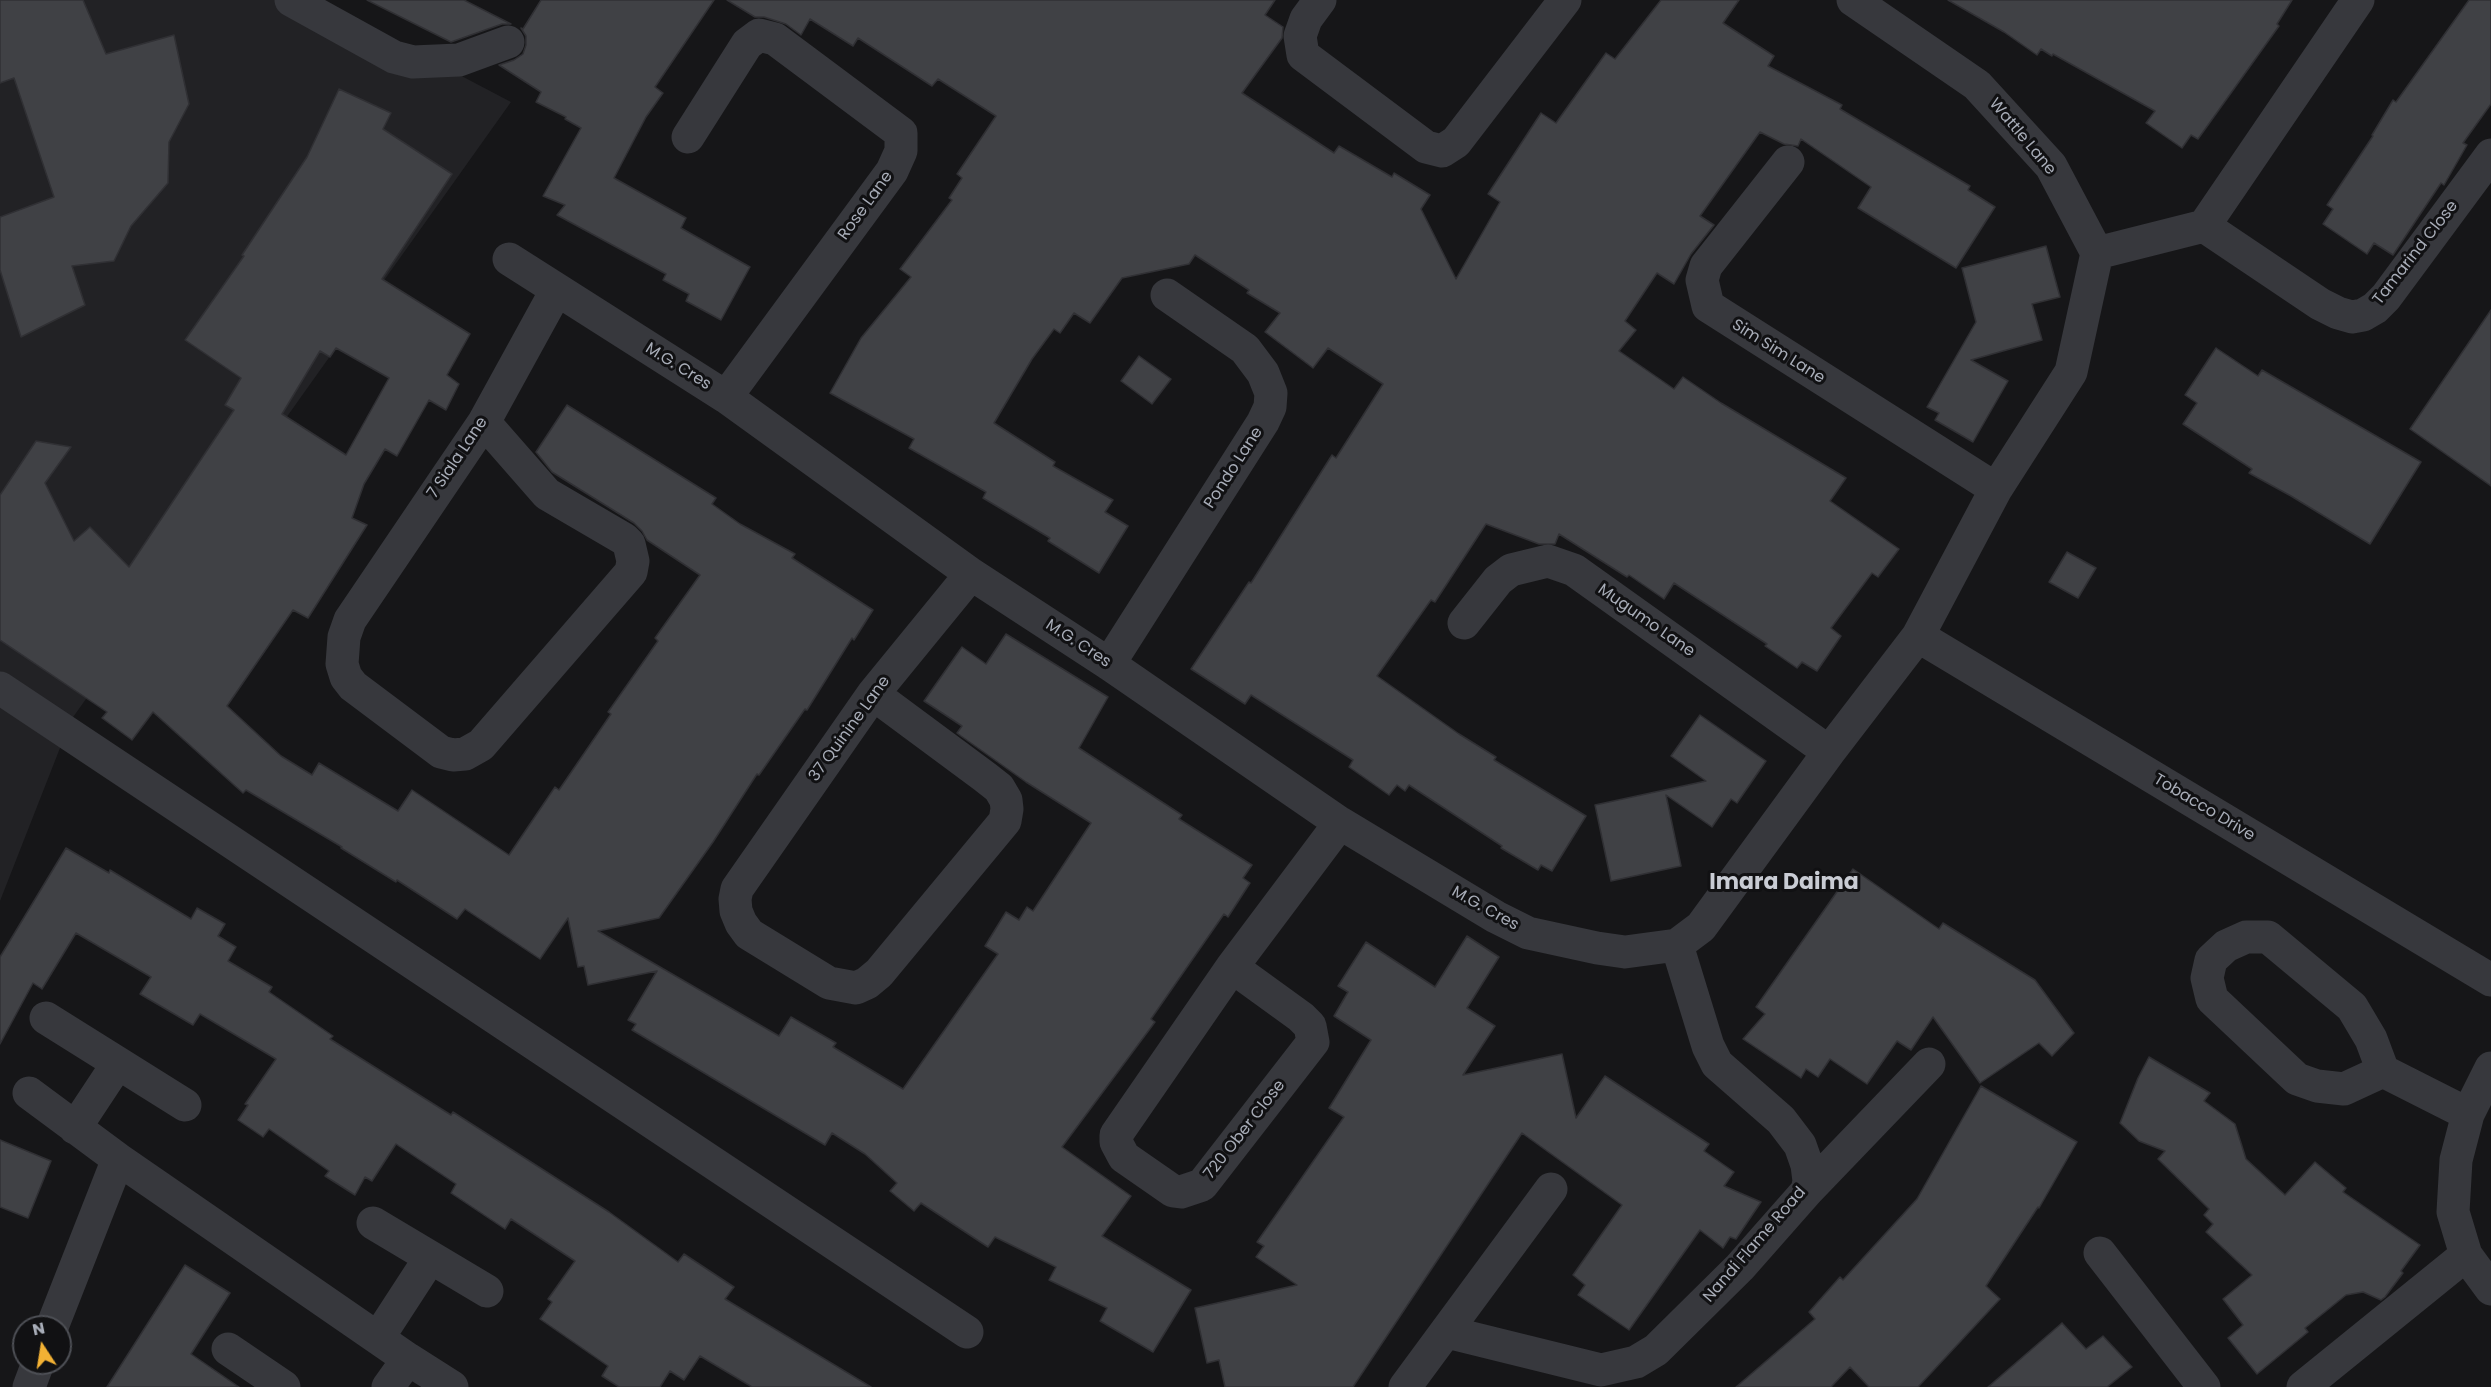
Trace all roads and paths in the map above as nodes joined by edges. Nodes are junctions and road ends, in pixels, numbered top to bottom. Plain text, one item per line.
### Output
1 (291, 0) edge
2 (1320, 0) edge
3 (1565, 0) edge
4 (2358, 0) edge
5 (1865, 3) edge
6 (507, 42) dead end
7 (688, 137) dead end
8 (2491, 155) edge
9 (1788, 162) dead end
10 (2204, 226) junction
11 (2097, 253) junction
12 (509, 259) dead end
13 (556, 291) junction
14 (1167, 295) dead end
15 (726, 397) junction
16 (484, 422) junction
17 (1996, 489) junction
18 (971, 574) junction
19 (1464, 623) dead end
20 (1918, 636) junction
21 (1109, 664) junction
22 (0, 687) edge
23 (873, 694) junction
24 (1829, 752) junction
25 (1340, 823) junction
26 (1677, 945) junction
27 (1232, 967) junction
28 (2491, 980) edge
29 (46, 1018) dead end
30 (118, 1063) junction
31 (1929, 1064) dead end
32 (2491, 1068) edge
33 (2383, 1071) junction
34 (29, 1093) dead end
35 (185, 1105) dead end
36 (2468, 1113) junction
37 (75, 1128) junction
38 (118, 1160) junction
39 (1551, 1189) dead end
40 (1807, 1191) junction
41 (373, 1223) dead end
42 (2100, 1253) dead end
43 (2466, 1255) junction
44 (430, 1258) junction
45 (2491, 1289) edge
46 (487, 1292) dead end
47 (57, 1315) edge
48 (967, 1332) dead end
49 (1446, 1332) junction
50 (378, 1338) junction
51 (228, 1349) dead end
52 (408, 1359) junction
53 (284, 1387) edge
54 (388, 1387) edge
55 (452, 1387) edge
56 (1405, 1387) edge
57 (2204, 1387) edge
58 (2303, 1387) edge

1 - 6 street
2 - 3 street
4 - 10 street
5 - 11 street, Wattle Lane
7 - 15 street, Rose Lane
8 - 10 street, Tamarind Close
9 - 17 street, Sim Sim Lane
10 - 11 street
11 - 17 street
12 - 13 street, M.G. Cres
13 - 15 street, M.G. Cres
13 - 16 street, 7 Siala Lane
14 - 21 street, Pondo Lane
15 - 18 street, M.G. Cres
16 - 16 street, 7 Siala Lane
17 - 20 street
18 - 21 street, M.G. Cres
18 - 23 street, 37 Quinine Lane
19 - 24 street, Mugumo Lane
20 - 24 street
20 - 28 street, Tobacco Drive
21 - 25 street, M.G. Cres
22 - 48 street
23 - 23 street, 37 Quinine Lane
24 - 26 street
25 - 26 street, M.G. Cres
25 - 27 street
26 - 40 street, Nandi Flame Road
27 - 27 street, 720 Ober Close
29 - 30 street
30 - 35 street
30 - 37 street
31 - 40 street
32 - 36 street
33 - 33 street
33 - 36 street
34 - 37 street
36 - 43 street
37 - 38 street
38 - 47 street
38 - 50 street
39 - 49 street
40 - 49 street, Nandi Flame Road
41 - 44 street
42 - 57 street
43 - 45 street
43 - 58 street
44 - 46 street
44 - 50 street
49 - 56 street
50 - 52 street
51 - 53 street
52 - 54 street
52 - 55 street

